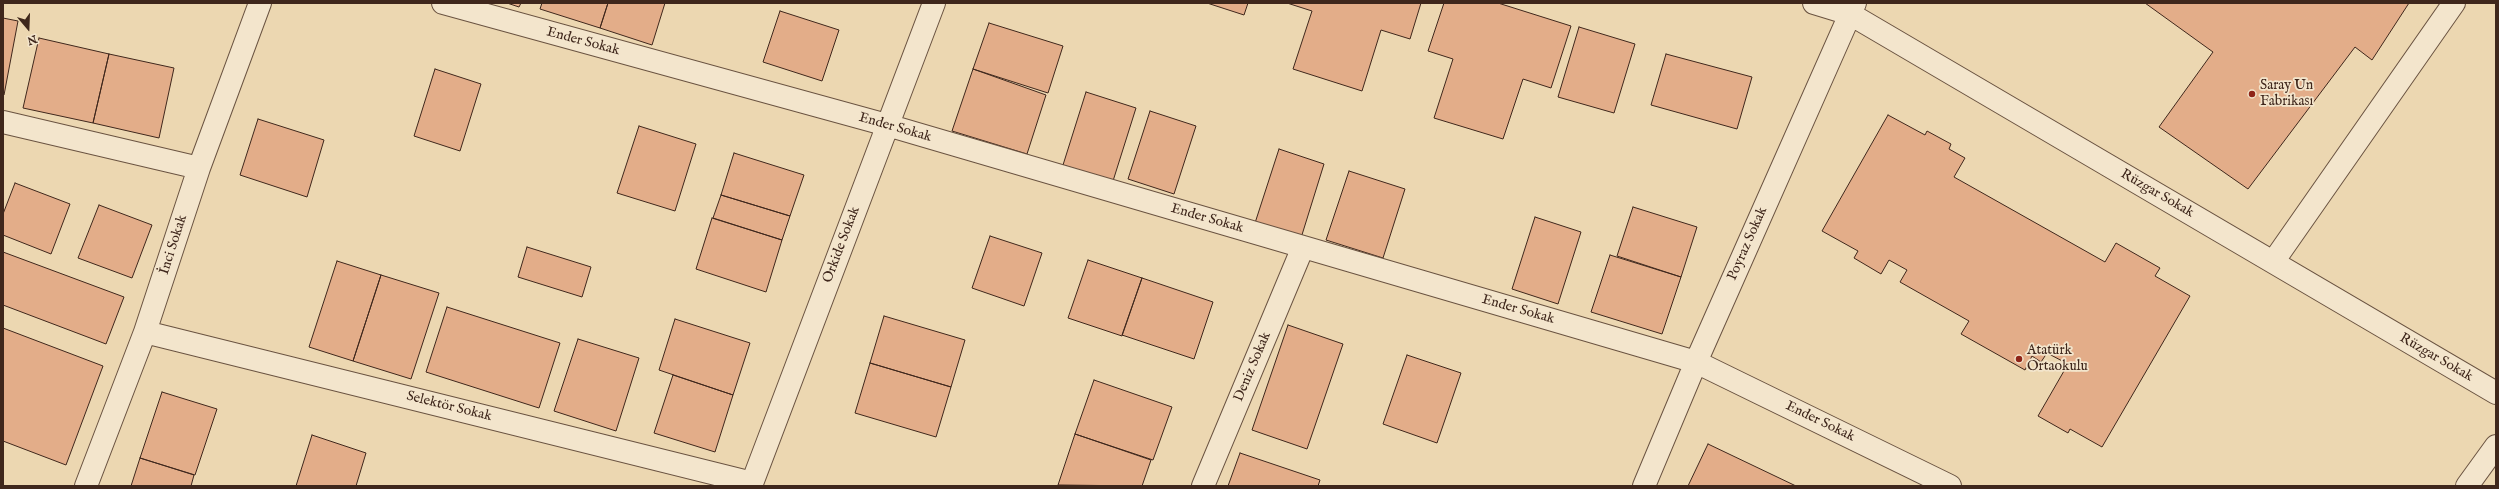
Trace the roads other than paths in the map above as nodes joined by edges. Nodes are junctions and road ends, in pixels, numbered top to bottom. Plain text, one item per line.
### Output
1 (260, 3) edge
2 (443, 3) edge
3 (934, 3) edge
4 (1814, 3) edge
5 (2454, 3) edge
6 (1853, 8) edge
7 (3, 122) edge
8 (888, 125) junction
9 (199, 168) junction
10 (1303, 247) junction
11 (2273, 262) junction
12 (145, 332) junction
13 (1696, 362) junction
14 (2496, 393) edge
15 (2496, 446) edge
16 (752, 484) edge
17 (86, 486) edge
18 (1203, 486) edge
19 (1644, 486) edge
20 (1950, 486) edge
21 (2467, 486) edge

1 - 9 street, İnci Sokak
2 - 8 street, Ender Sokak
3 - 8 street, Orkide Sokak
4 - 6 street, Rüzgar Sokak
5 - 11 street
6 - 11 street, Rüzgar Sokak
6 - 13 street, Poyraz Sokak
7 - 9 street
8 - 10 street, Ender Sokak
8 - 16 street, Orkide Sokak
9 - 12 street, İnci Sokak
10 - 13 street, Ender Sokak
10 - 18 street, Deniz Sokak
11 - 14 street, Rüzgar Sokak
12 - 16 street, Selektör Sokak
12 - 17 street, İnci Sokak
13 - 19 street, Poyraz Sokak
13 - 20 street, Ender Sokak
15 - 21 street

